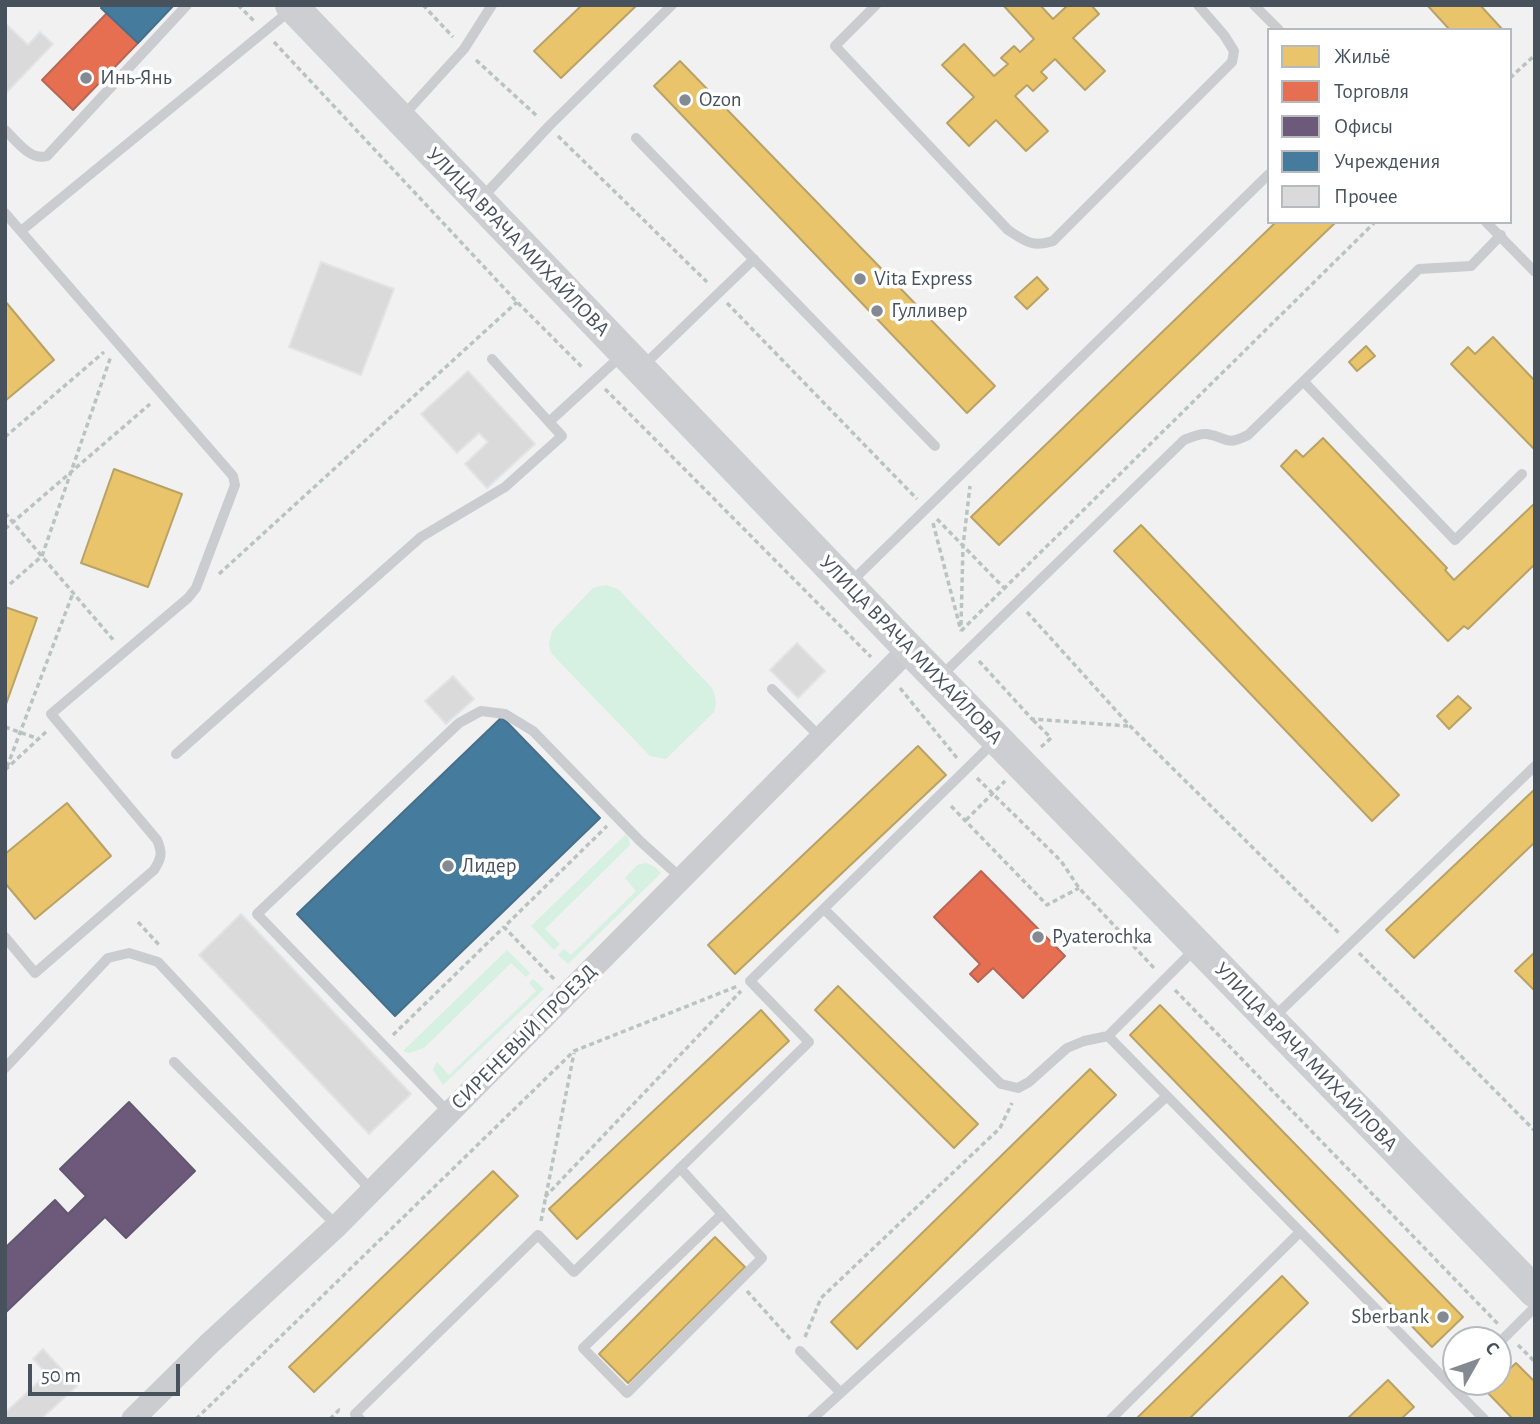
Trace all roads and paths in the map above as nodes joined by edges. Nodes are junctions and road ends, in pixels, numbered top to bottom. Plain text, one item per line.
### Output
1 (187, 5) edge
2 (238, 5) edge
3 (423, 5) edge
4 (492, 5) edge
5 (673, 5) edge
6 (876, 5) edge
7 (1198, 5) edge
8 (1254, 5) edge
9 (292, 7) edge
10 (1277, 28) edge
11 (264, 32) junction
12 (464, 49) junction
13 (1535, 55) edge
14 (1512, 76) edge
15 (400, 120) junction
16 (549, 127) junction
17 (5, 130) edge
18 (636, 138) dead end
19 (1267, 176) edge
20 (479, 202) junction
21 (5, 214) edge
22 (1373, 224) edge
23 (1488, 224) edge
24 (21, 231) junction
25 (1501, 235) junction
26 (754, 259) junction
27 (1535, 272) edge
28 (718, 293) junction
29 (517, 302) junction
30 (117, 341) junction
31 (492, 359) dead end
32 (632, 361) junction
33 (595, 380) junction
34 (1304, 382) junction
35 (162, 393) junction
36 (549, 422) junction
37 (5, 438) edge
38 (936, 446) dead end
39 (972, 465) junction
40 (70, 474) junction
41 (1522, 474) dead end
42 (927, 509) junction
43 (5, 513) edge
44 (13, 522) junction
45 (5, 529) edge
46 (963, 546) junction
47 (42, 556) junction
48 (214, 579) dead end
49 (10, 584) dead end
50 (848, 585) junction
51 (1004, 588) junction
52 (74, 593) junction
53 (1019, 602) junction
54 (961, 631) junction
55 (909, 649) junction
56 (969, 649) junction
57 (124, 652) junction
58 (885, 672) junction
59 (938, 679) junction
60 (772, 689) dead end
61 (1032, 719) junction
62 (57, 722) junction
63 (1130, 726) junction
64 (5, 727) edge
65 (20, 732) junction
66 (39, 738) junction
67 (821, 738) junction
68 (1051, 738) dead end
69 (997, 739) junction
70 (176, 754) dead end
71 (1535, 766) edge
72 (967, 768) junction
73 (6, 769) edge
74 (992, 792) junction
75 (940, 794) junction
76 (617, 817) junction
77 (965, 820) junction
78 (681, 878) junction
79 (1079, 888) junction
80 (824, 909) junction
81 (504, 927) junction
82 (5, 937) edge
83 (1350, 944) junction
84 (1198, 946) junction
85 (1165, 979) junction
86 (750, 981) junction
87 (568, 993) junction
88 (1271, 1020) junction
89 (1108, 1036) junction
90 (384, 1044) junction
91 (574, 1051) junction
92 (174, 1062) dead end
93 (5, 1068) edge
94 (1018, 1088) junction
95 (1166, 1097) junction
96 (449, 1113) junction
97 (1535, 1131) edge
98 (680, 1168) junction
99 (372, 1191) junction
100 (545, 1197) junction
101 (722, 1214) junction
102 (337, 1226) junction
103 (1300, 1231) junction
104 (538, 1235) junction
105 (739, 1281) junction
106 (1535, 1292) edge
107 (1535, 1307) edge
108 (1500, 1326) edge
109 (1512, 1330) edge
110 (1512, 1338) edge
111 (800, 1351) junction
112 (1535, 1362) edge
113 (1442, 1370) edge
114 (840, 1392) junction
115 (1466, 1396) edge
116 (205, 1410) junction
117 (133, 1419) edge
118 (196, 1419) edge
119 (202, 1419) edge
120 (360, 1419) edge
121 (812, 1419) edge
122 (1111, 1419) edge
123 (1484, 1419) edge

1 - 17 lane
2 - 11 path
3 - 12 path
4 - 12 lane
5 - 16 lane
6 - 7 lane
8 - 10 lane
9 - 11 lane
9 - 15 main road, УЛИЦА ВРАЧА МИХАЙЛОВА
11 - 24 lane
11 - 29 path
12 - 15 lane
12 - 16 path
13 - 14 path
15 - 20 main road, УЛИЦА ВРАЧА МИХАЙЛОВА
16 - 20 lane
16 - 28 path
18 - 26 lane
19 - 39 lane
20 - 32 main road, УЛИЦА ВРАЧА МИХАЙЛОВА
21 - 24 lane
22 - 51 path
23 - 25 lane
24 - 30 lane
25 - 27 lane
25 - 34 lane
26 - 28 lane
26 - 38 lane
28 - 32 lane
28 - 42 path
29 - 33 path
29 - 48 path
30 - 35 lane
30 - 37 path
30 - 40 path
31 - 36 lane
32 - 33 lane
32 - 50 main road, УЛИЦА ВРАЧА МИХАЙЛОВА
33 - 36 lane
33 - 58 path
34 - 41 lane
34 - 53 lane
35 - 40 path
35 - 57 lane
36 - 70 lane
39 - 42 lane
39 - 46 path
40 - 44 path
40 - 47 path
42 - 50 lane
43 - 44 path
44 - 45 path
44 - 47 path
46 - 51 path
46 - 54 path
46 - 54 path
47 - 49 path
47 - 52 path
50 - 55 main road, УЛИЦА ВРАЧА МИХАЙЛОВА
51 - 53 path
51 - 54 path
52 - 57 path
52 - 65 path
53 - 56 lane
53 - 63 path
54 - 56 path
55 - 58 street, СИРЕНЕВЫЙ ПРОЕЗД
55 - 59 main road, УЛИЦА ВРАЧА МИХАЙЛОВА
56 - 59 lane
56 - 61 path
57 - 62 lane
58 - 67 street, СИРЕНЕВЫЙ ПРОЕЗД
58 - 72 path
59 - 69 main road, УЛИЦА ВРАЧА МИХАЙЛОВА
60 - 67 lane
61 - 63 path
61 - 68 path
62 - 66 path
62 - 82 lane
63 - 83 path
64 - 65 path
65 - 66 path
65 - 73 path
66 - 73 path
67 - 78 street, СИРЕНЕВЫЙ ПРОЕЗД
69 - 72 lane
69 - 84 main road, УЛИЦА ВРАЧА МИХАЙЛОВА
71 - 83 lane
72 - 74 path
72 - 75 lane
74 - 77 path
74 - 79 path
75 - 77 path
75 - 80 lane
76 - 78 lane
76 - 81 path
76 - 90 lane
77 - 79 path
78 - 87 street, СИРЕНЕВЫЙ ПРОЕЗД
79 - 85 path
80 - 86 lane
80 - 94 lane
81 - 87 path
81 - 90 path
83 - 88 lane
83 - 97 path
84 - 85 lane
84 - 88 main road, УЛИЦА ВРАЧА МИХАЙЛОВА
85 - 89 lane
85 - 108 path
86 - 91 path
86 - 98 lane
86 - 100 path
87 - 96 street, СИРЕНЕВЫЙ ПРОЕЗД
88 - 106 main road, УЛИЦА ВРАЧА МИХАЙЛОВА
89 - 94 lane
89 - 95 lane
90 - 96 lane
91 - 100 path
91 - 116 path
92 - 102 lane
93 - 99 lane
94 - 111 path
95 - 103 lane
95 - 114 lane
96 - 99 street, СИРЕНЕВЫЙ ПРОЕЗД
98 - 101 lane
98 - 104 lane
99 - 102 street, СИРЕНЕВЫЙ ПРОЕЗД
100 - 104 path
101 - 105 lane
101 - 105 lane
102 - 117 street, СИРЕНЕВЫЙ ПРОЕЗД
103 - 113 lane
103 - 122 lane
104 - 120 lane
105 - 111 path
107 - 109 lane
110 - 112 path
111 - 114 lane
114 - 121 lane
115 - 123 lane
116 - 118 path
116 - 119 path

